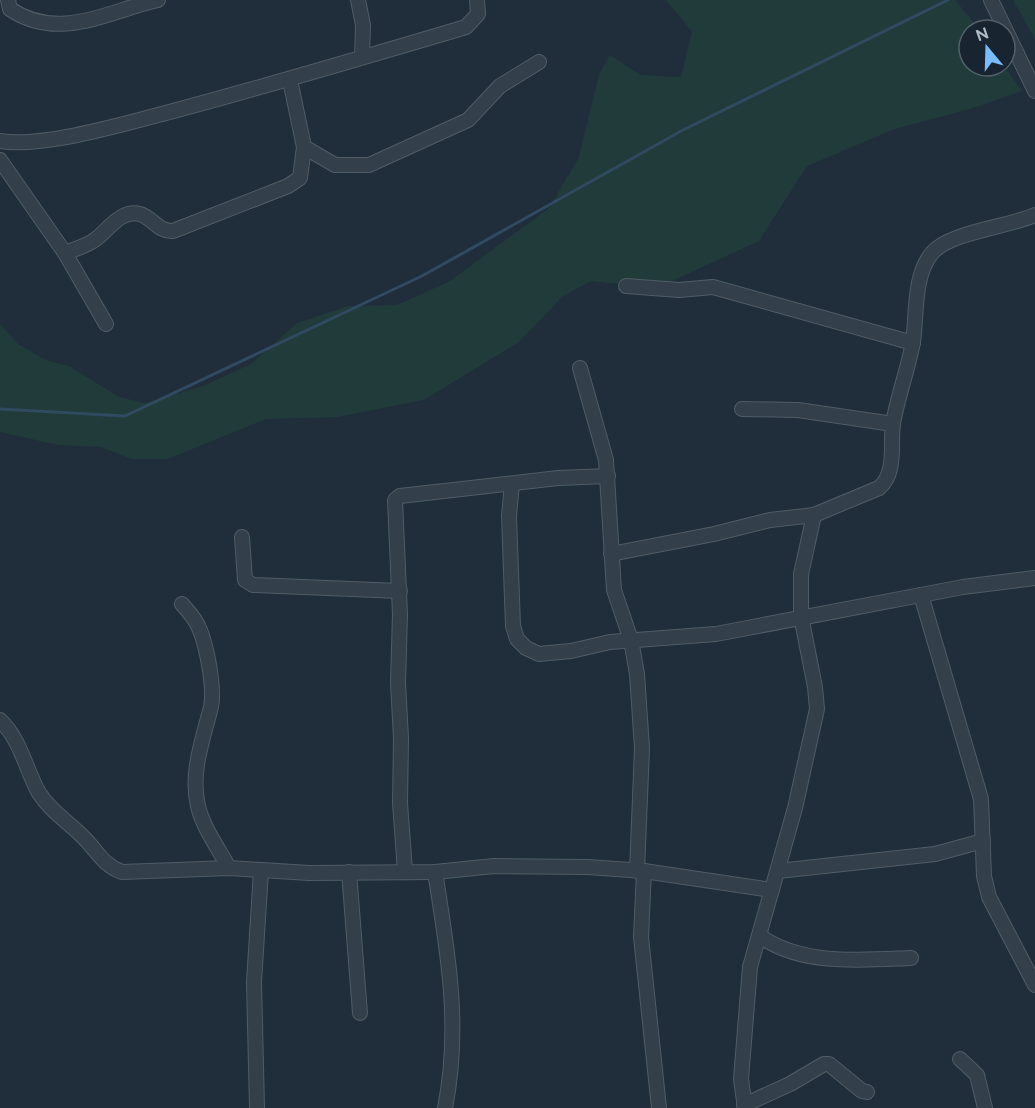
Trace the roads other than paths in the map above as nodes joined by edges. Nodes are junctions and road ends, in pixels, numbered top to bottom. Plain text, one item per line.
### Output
1 (8, 0) edge
2 (158, 0) edge
3 (358, 0) edge
4 (477, 0) edge
5 (991, 0) edge
6 (362, 57) junction
7 (539, 62) dead end
8 (290, 80) junction
9 (1035, 91) edge
10 (0, 141) edge
11 (304, 147) junction
12 (0, 160) edge
13 (1035, 215) edge
14 (65, 254) junction
15 (626, 286) dead end
16 (106, 324) dead end
17 (913, 343) junction
18 (580, 368) dead end
19 (742, 409) dead end
20 (893, 424) junction
21 (608, 476) junction
22 (512, 484) junction
23 (814, 514) junction
24 (242, 537) dead end
25 (611, 554) junction
26 (1035, 578) edge
27 (400, 591) junction
28 (921, 595) junction
29 (182, 604) dead end
30 (801, 616) junction
31 (631, 640) junction
32 (0, 720) edge
33 (983, 841) junction
34 (230, 868) junction
35 (261, 871) junction
36 (405, 871) junction
37 (640, 871) junction
38 (778, 871) junction
39 (349, 872) junction
40 (435, 872) junction
41 (772, 890) junction
42 (760, 936) junction
43 (911, 958) dead end
44 (1035, 985) edge
45 (360, 1013) dead end
46 (960, 1059) dead end
47 (867, 1092) dead end
48 (744, 1107) edge
49 (257, 1108) edge
50 (445, 1108) edge
51 (659, 1108) edge
52 (985, 1108) edge

1 - 2 street
3 - 6 street
4 - 6 street
5 - 9 street
6 - 8 street
7 - 11 street
8 - 10 street
8 - 11 street
11 - 14 street
12 - 14 street
13 - 17 street
14 - 16 street
15 - 17 street
17 - 20 street
18 - 21 street
19 - 20 street
20 - 23 street
21 - 22 street
21 - 25 street
22 - 27 street
22 - 31 street
23 - 25 street
23 - 30 street
24 - 27 street
25 - 31 street
26 - 28 street
27 - 36 street
28 - 30 street
28 - 33 street
29 - 34 street
30 - 31 street
30 - 38 street
31 - 37 street
32 - 34 street
33 - 38 street
33 - 44 street
34 - 35 street
35 - 39 street
35 - 49 street
36 - 39 street
36 - 40 street
37 - 40 street
37 - 41 street
37 - 51 street
38 - 41 street
39 - 45 street
40 - 50 street
41 - 42 street
42 - 43 street
42 - 48 street
46 - 52 street
47 - 48 street

